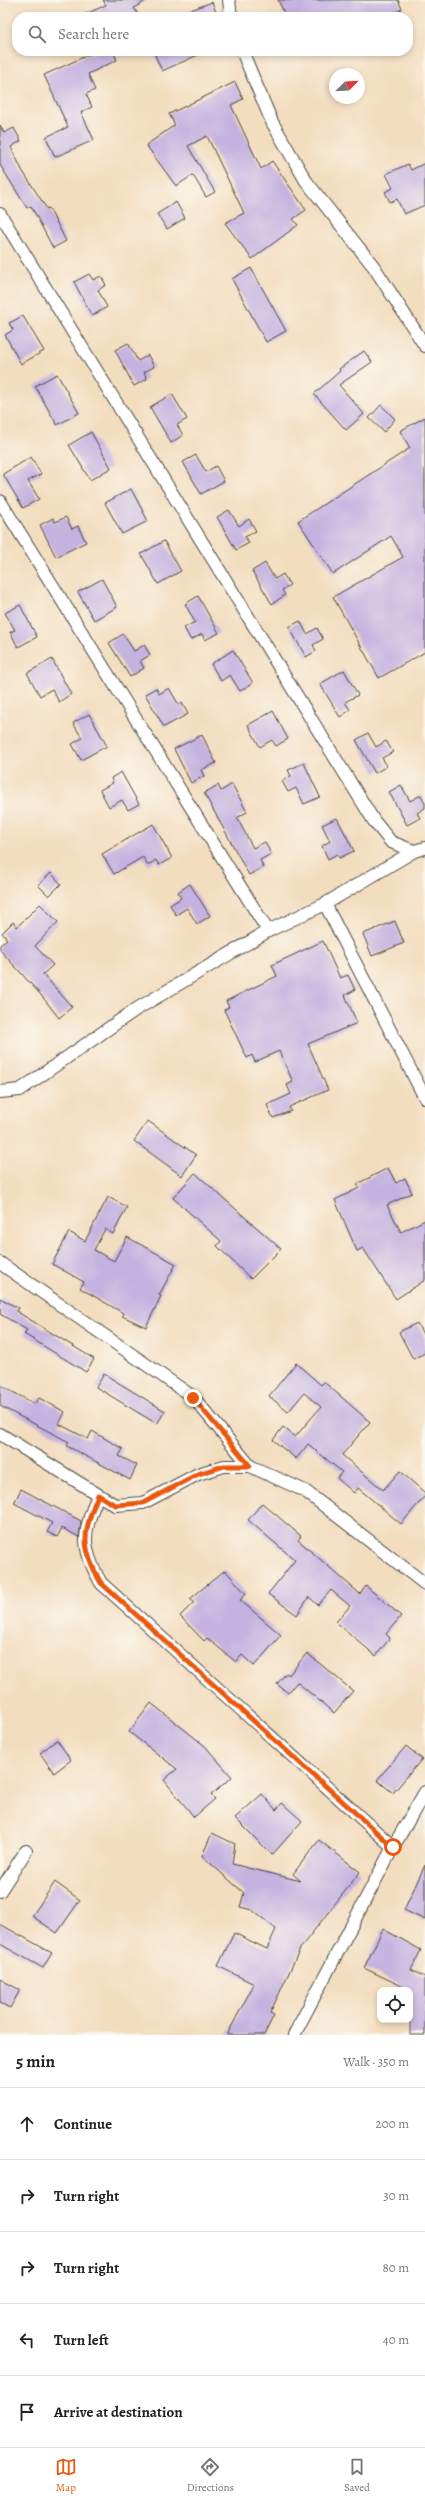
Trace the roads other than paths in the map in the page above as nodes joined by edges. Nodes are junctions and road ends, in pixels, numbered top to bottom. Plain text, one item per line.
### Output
1 (229, 0) edge
2 (230, 12) edge
3 (244, 56) edge
4 (0, 214) edge
5 (425, 346) edge
6 (0, 501) edge
7 (420, 850) edge
8 (324, 904) junction
9 (268, 932) junction
10 (0, 1092) edge
11 (425, 1098) edge
12 (0, 1263) edge
13 (0, 1434) edge
14 (250, 1466) junction
15 (98, 1495) junction
16 (425, 1584) edge
17 (425, 1792) edge
18 (393, 1847) junction
19 (26, 1851) dead end
20 (0, 1891) edge
21 (294, 2035) edge

1 - 2 street
3 - 5 street
4 - 7 street
6 - 9 street
7 - 8 street
8 - 9 street
8 - 11 street
9 - 10 street
12 - 14 street
13 - 15 street
14 - 15 street
14 - 16 street
15 - 18 street
17 - 18 street
18 - 21 street
19 - 20 street

